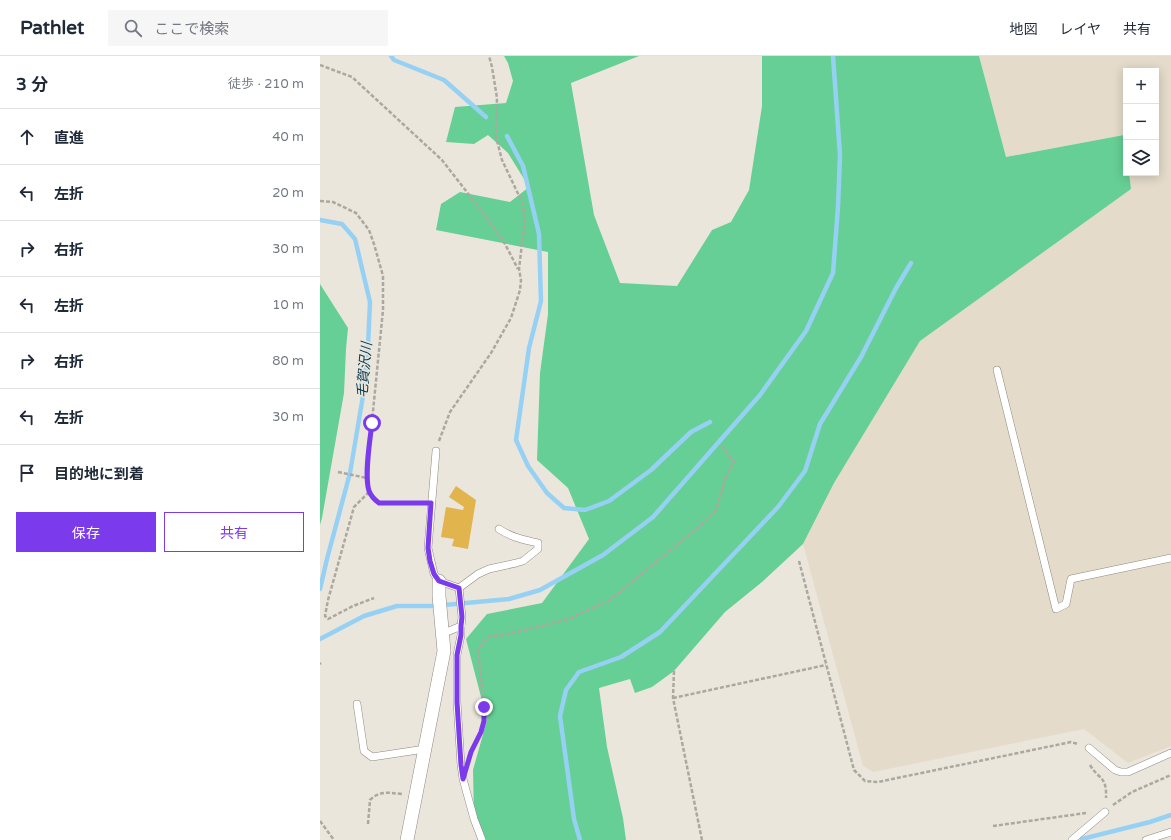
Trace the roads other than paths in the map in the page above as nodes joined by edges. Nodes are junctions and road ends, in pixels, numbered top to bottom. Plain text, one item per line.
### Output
1 (997, 370) dead end
2 (436, 451) road end
3 (499, 529) dead end
4 (1171, 558) edge
5 (439, 581) junction
6 (459, 588) junction
7 (461, 626) junction
8 (442, 634) junction
9 (357, 704) dead end
10 (1089, 748) road end
11 (425, 749) junction
12 (1171, 753) edge
13 (1104, 813) road end
14 (1171, 832) edge
15 (407, 840) edge
16 (482, 840) edge
17 (1072, 840) edge
18 (1146, 840) edge

1 - 4 lane
2 - 5 lane
3 - 6 lane
5 - 6 lane
5 - 8 street
6 - 7 lane
7 - 8 lane
7 - 16 lane
8 - 11 street
9 - 11 lane
10 - 12 lane
11 - 15 street
13 - 17 lane
14 - 18 lane

